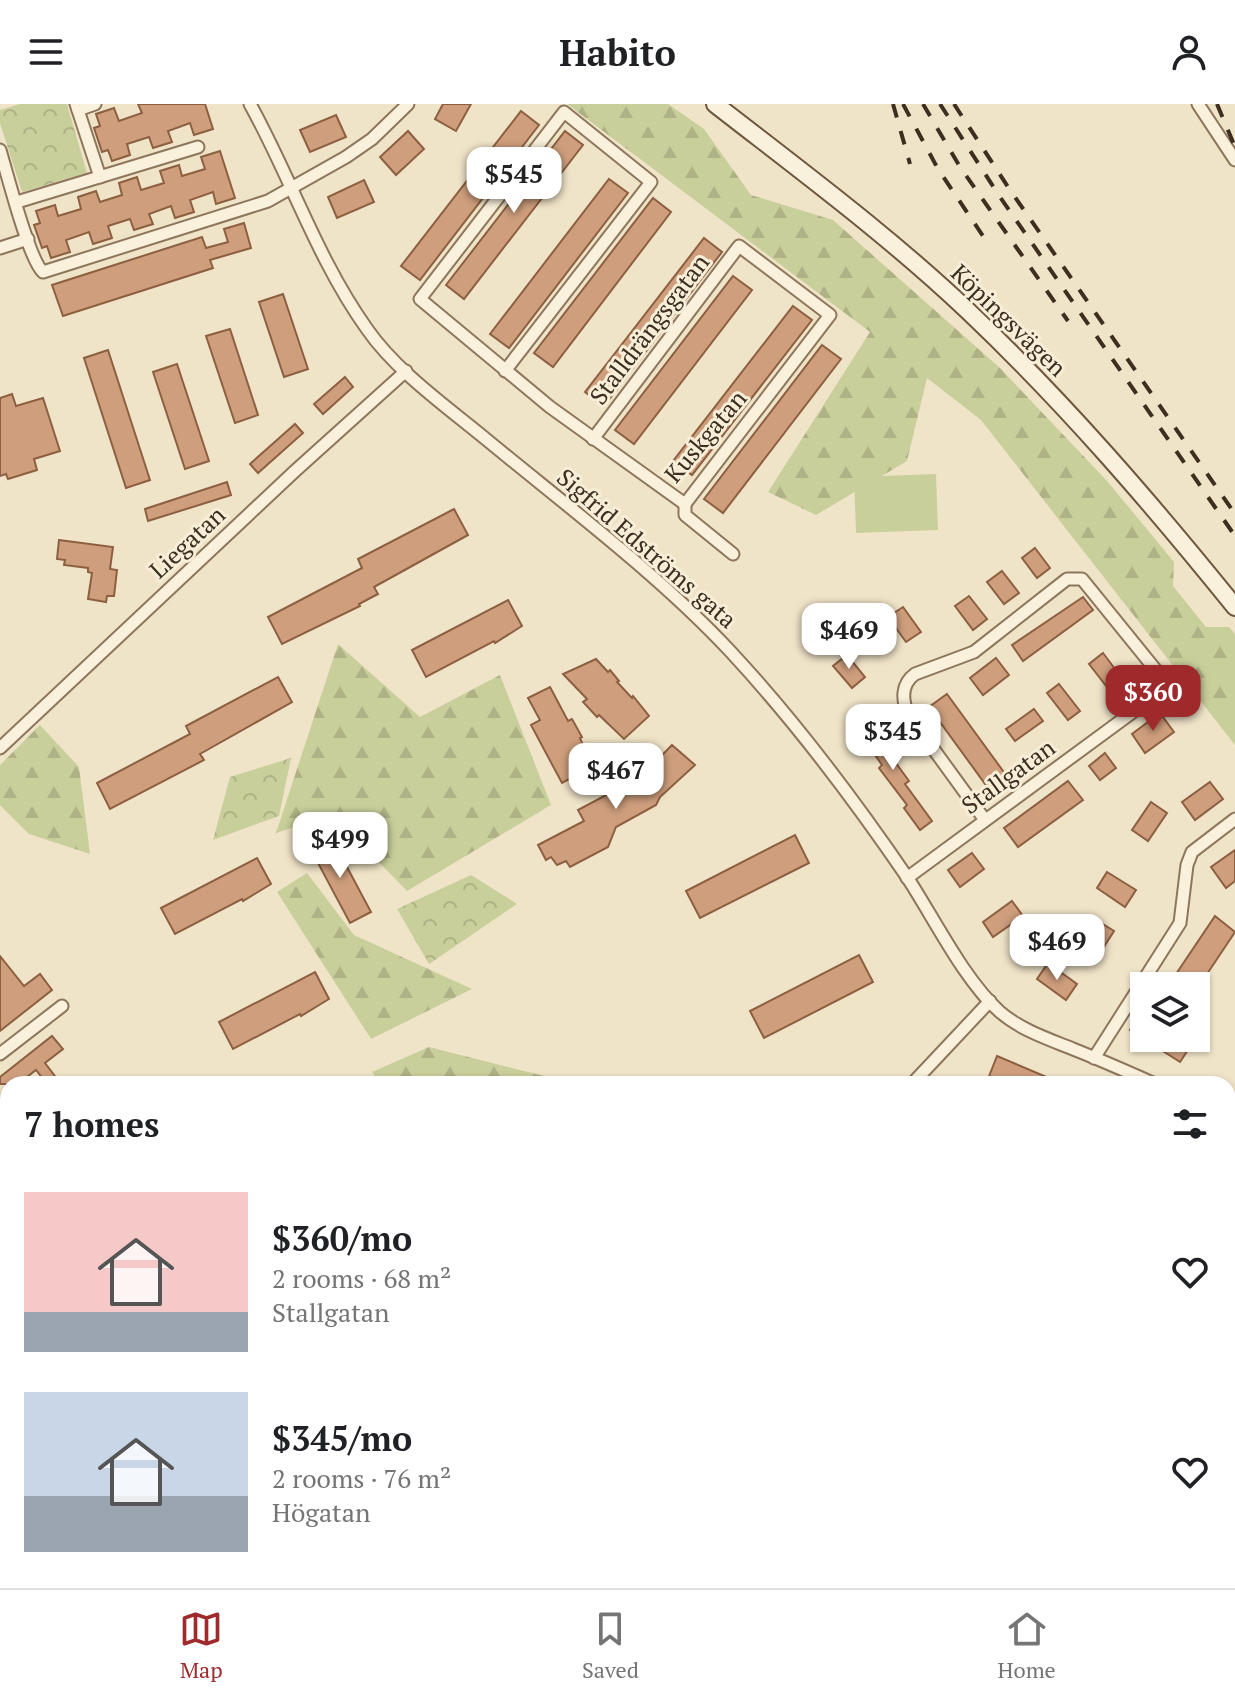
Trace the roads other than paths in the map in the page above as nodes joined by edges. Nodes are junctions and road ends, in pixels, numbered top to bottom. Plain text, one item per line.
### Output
1 (95, 104) edge
2 (250, 104) edge
3 (408, 104) edge
4 (715, 104) edge
5 (1198, 104) edge
6 (77, 107) edge
7 (198, 147) dead end
8 (0, 150) edge
9 (1235, 160) edge
10 (3, 171) edge
11 (100, 177) junction
12 (291, 188) junction
13 (17, 202) junction
14 (28, 239) junction
15 (0, 248) edge
16 (830, 315) joint
17 (406, 371) junction
18 (505, 371) junction
19 (593, 439) junction
20 (685, 504) junction
21 (733, 554) dead end
22 (1235, 607) edge
23 (0, 748) edge
24 (1235, 819) edge
25 (985, 820) junction
26 (907, 878) junction
27 (990, 1001) junction
28 (62, 1006) dead end
29 (0, 1054) edge
30 (1094, 1058) junction
31 (920, 1076) edge
32 (1136, 1076) edge

1 - 6 street
2 - 12 street, Sigfrid Edströms gata
3 - 12 street
4 - 22 main road, Köpingsvägen
5 - 9 street
6 - 11 street
7 - 11 street
8 - 10 street
10 - 13 street
11 - 13 street
12 - 14 street
12 - 17 street, Sigfrid Edströms gata
13 - 14 street
14 - 15 street
16 - 19 street, Stalldrängsgatan
16 - 20 street, Kuskgatan
17 - 23 street, Liegatan
17 - 26 street, Sigfrid Edströms gata
18 - 18 street, Kuskgatan
18 - 19 street, Kuskgatan
19 - 20 street, Kuskgatan
20 - 21 street
24 - 30 street
25 - 25 street, Stallgatan
25 - 26 street, Stallgatan
26 - 27 street, Sigfrid Edströms gata
27 - 30 street, Sigfrid Edströms gata
27 - 31 street
28 - 29 street
30 - 32 street, Sigfrid Edströms gata

